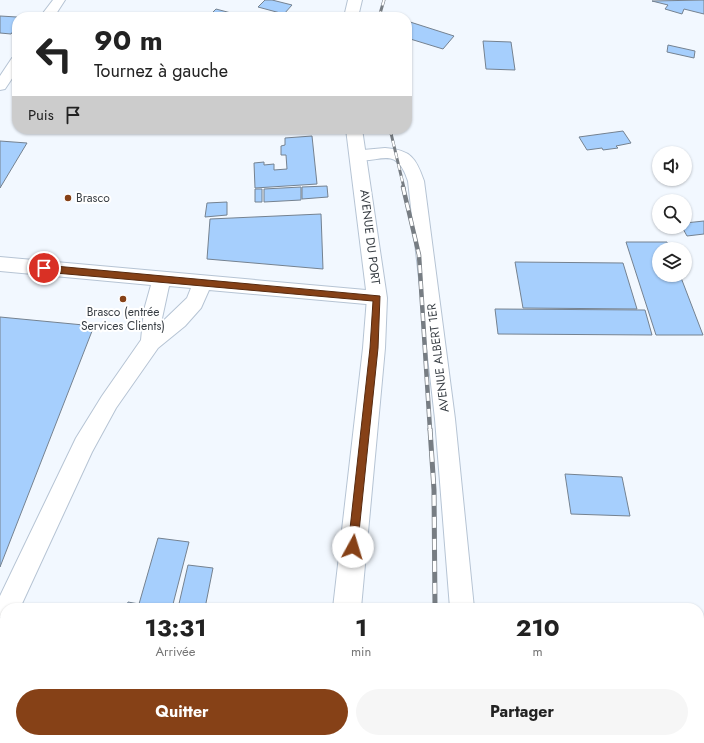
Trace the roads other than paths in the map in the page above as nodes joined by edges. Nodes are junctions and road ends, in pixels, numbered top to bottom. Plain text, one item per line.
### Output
1 (58, 0) edge
2 (355, 0) edge
3 (50, 12) edge
4 (351, 12) edge
5 (12, 68) edge
6 (0, 86) edge
7 (355, 134) edge
8 (358, 155) junction
9 (0, 264) edge
10 (162, 279) junction
11 (203, 283) junction
12 (377, 298) junction
13 (151, 342) junction
14 (9, 603) edge
15 (348, 603) edge
16 (462, 603) edge

1 - 3 street
2 - 4 main road
5 - 6 street
7 - 8 main road, AVENUE DU PORT
8 - 12 main road, AVENUE DU PORT
8 - 16 street, AVENUE ALBERT 1ER
9 - 10 street
10 - 11 street
10 - 13 street
11 - 12 street
11 - 13 street
12 - 15 main road, AVENUE DU PORT
13 - 14 street

